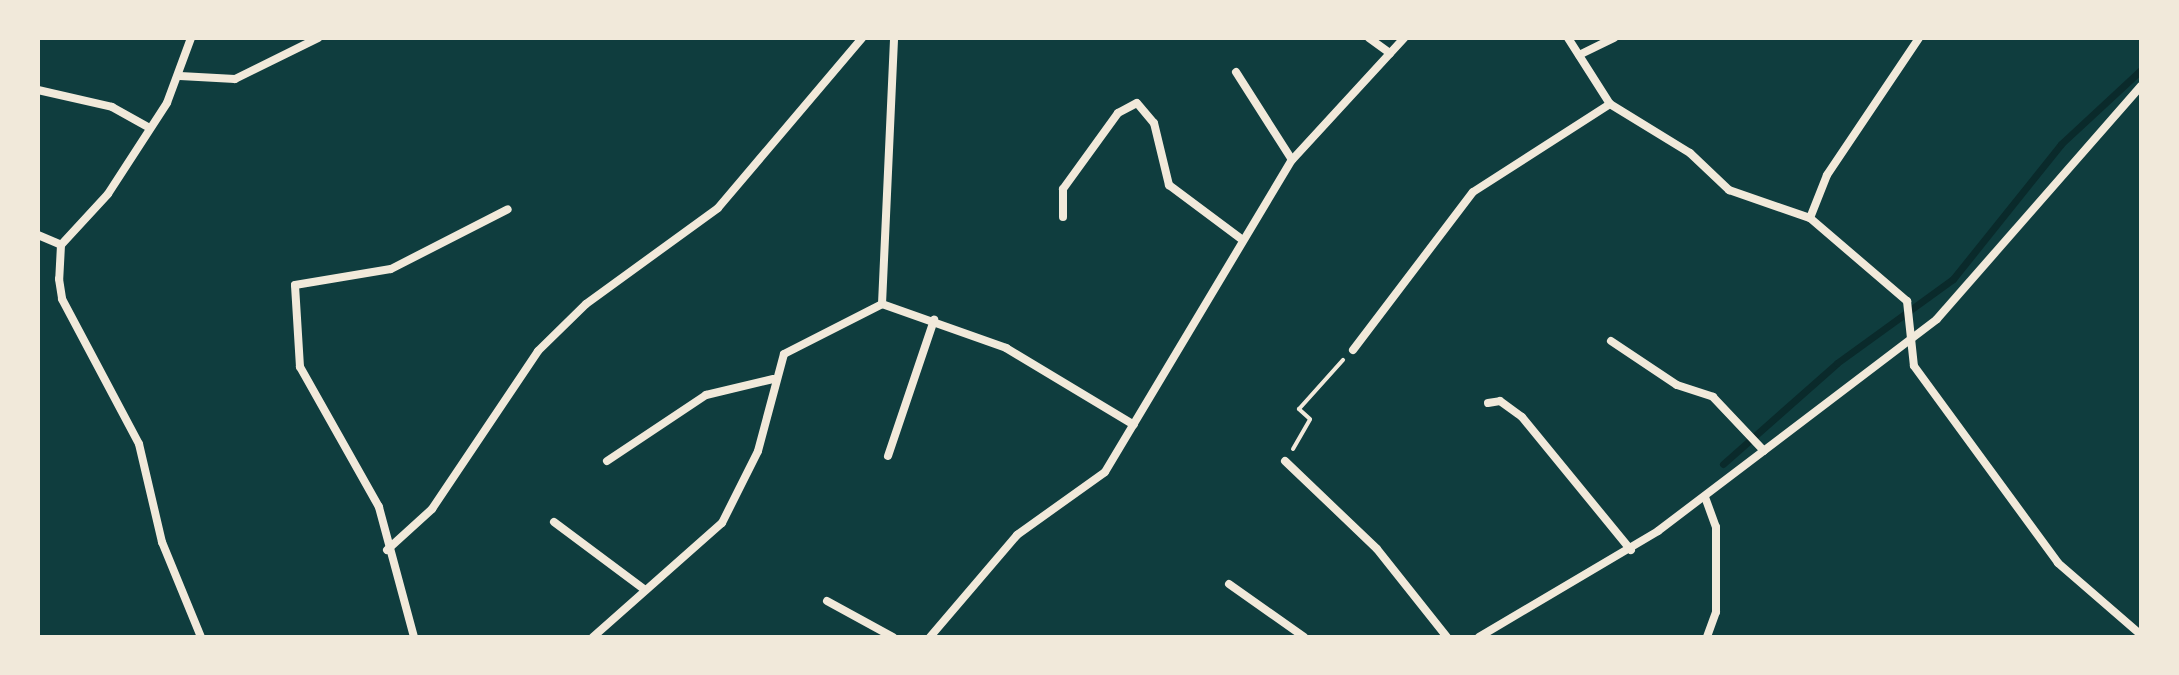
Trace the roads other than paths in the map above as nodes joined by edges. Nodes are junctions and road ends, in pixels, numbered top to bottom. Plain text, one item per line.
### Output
1 (191, 38) edge
2 (318, 38) edge
3 (862, 38) edge
4 (894, 38) edge
5 (1369, 38) edge
6 (1404, 38) edge
7 (1568, 38) edge
8 (1614, 38) edge
9 (1919, 38) edge
10 (1390, 53) junction
11 (1579, 55) junction
12 (1236, 72) dead end
13 (180, 76) junction
14 (2141, 86) edge
15 (38, 90) edge
16 (1610, 104) junction
17 (146, 126) junction
18 (1292, 160) junction
19 (508, 209) dead end
20 (1063, 217) dead end
21 (1810, 218) junction
22 (38, 235) edge
23 (1240, 238) junction
24 (61, 245) junction
25 (882, 304) junction
26 (934, 320) junction
27 (1611, 341) dead end
28 (1909, 341) junction
29 (1353, 350) road end
30 (773, 379) junction
31 (1488, 403) dead end
32 (1134, 425) junction
33 (1764, 451) junction
34 (888, 456) dead end
35 (607, 461) dead end
36 (1285, 461) road end
37 (1705, 497) junction
38 (554, 522) dead end
39 (387, 550) junction
40 (1631, 550) junction
41 (1229, 584) dead end
42 (644, 589) junction
43 (827, 601) dead end
44 (2141, 635) edge
45 (201, 637) edge
46 (414, 637) edge
47 (593, 637) edge
48 (893, 637) edge
49 (930, 637) edge
50 (1304, 637) edge
51 (1447, 637) edge
52 (1479, 637) edge
53 (1707, 637) edge

1 - 13 street
2 - 13 street
3 - 39 street
4 - 25 street
5 - 10 street
6 - 10 street
7 - 11 street
8 - 11 street
9 - 21 street
10 - 18 street
11 - 16 street
12 - 18 street
13 - 17 street
14 - 28 street
15 - 17 street
16 - 21 street
16 - 29 street
17 - 24 street
18 - 23 street
19 - 39 street
20 - 23 street
21 - 28 street
22 - 24 street
23 - 32 street
24 - 45 street
25 - 26 street
25 - 30 street
26 - 32 street
26 - 34 street
27 - 33 street
28 - 33 street
28 - 44 street
30 - 35 street
30 - 42 street
31 - 40 street
32 - 49 street
33 - 37 street
36 - 51 street
37 - 40 street
37 - 53 street
38 - 42 street
39 - 46 street
40 - 52 street
41 - 50 street
42 - 47 street
43 - 48 street

